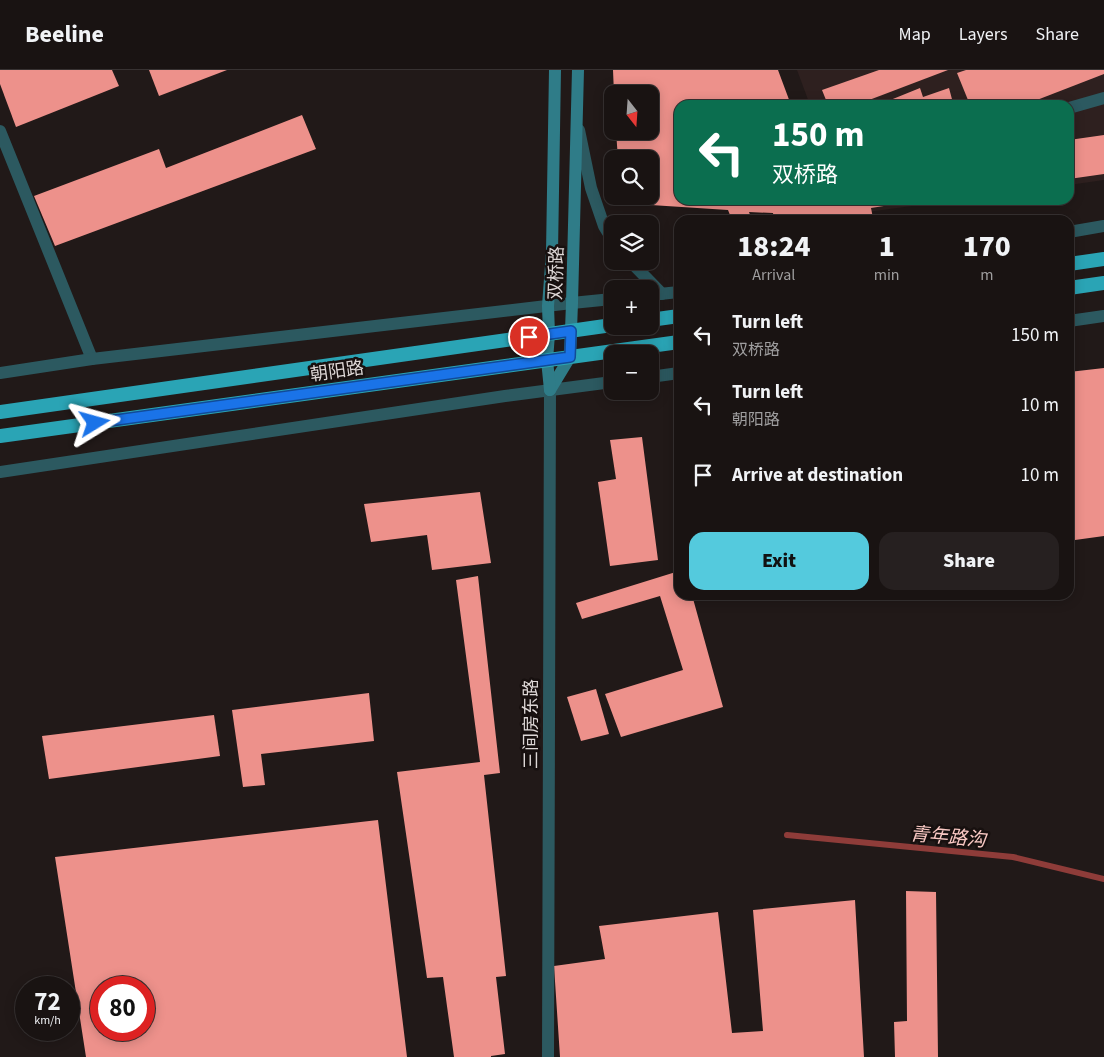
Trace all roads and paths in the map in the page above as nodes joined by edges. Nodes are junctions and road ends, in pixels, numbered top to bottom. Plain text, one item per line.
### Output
1 (555, 70) edge
2 (578, 70) edge
3 (1104, 98) edge
4 (1074, 107) edge
5 (577, 122) junction
6 (0, 131) edge
7 (604, 226) edge
8 (1104, 226) edge
9 (1074, 231) edge
10 (1104, 259) edge
11 (1074, 263) edge
12 (637, 270) edge
13 (645, 280) edge
14 (1104, 283) edge
15 (1074, 287) edge
16 (674, 293) edge
17 (659, 295) edge
18 (604, 300) edge
19 (572, 303) junction
20 (548, 306) junction
21 (1104, 316) edge
22 (674, 317) edge
23 (659, 319) edge
24 (1074, 320) edge
25 (604, 326) edge
26 (571, 331) junction
27 (549, 334) junction
28 (674, 343) edge
29 (570, 357) junction
30 (92, 360) junction
31 (548, 360) junction
32 (0, 373) edge
33 (674, 374) edge
34 (659, 376) edge
35 (604, 383) edge
36 (550, 390) junction
37 (0, 412) edge
38 (0, 436) edge
39 (0, 472) edge
40 (548, 1057) edge

1 - 20 main road, 双桥路
2 - 5 main road, 双桥路
3 - 4 street
5 - 7 street
5 - 19 main road, 双桥路
6 - 30 street
8 - 9 street
10 - 11 highway
12 - 13 street
14 - 15 highway
16 - 17 street
18 - 19 street
19 - 20 street
19 - 26 main road, 双桥路
20 - 27 main road, 双桥路
20 - 30 street
21 - 24 street
22 - 23 highway
25 - 26 highway, 朝阳路
26 - 27 highway, 朝阳路
26 - 29 main road, 双桥路
27 - 31 main road, 双桥路
27 - 37 highway, 朝阳路
28 - 29 highway, 朝阳路
29 - 31 highway, 朝阳路
29 - 36 main road, 双桥路
30 - 32 street
31 - 36 main road, 双桥路
31 - 38 highway, 朝阳路
33 - 34 street
35 - 36 street
36 - 39 street
36 - 40 street, 三间房东路

